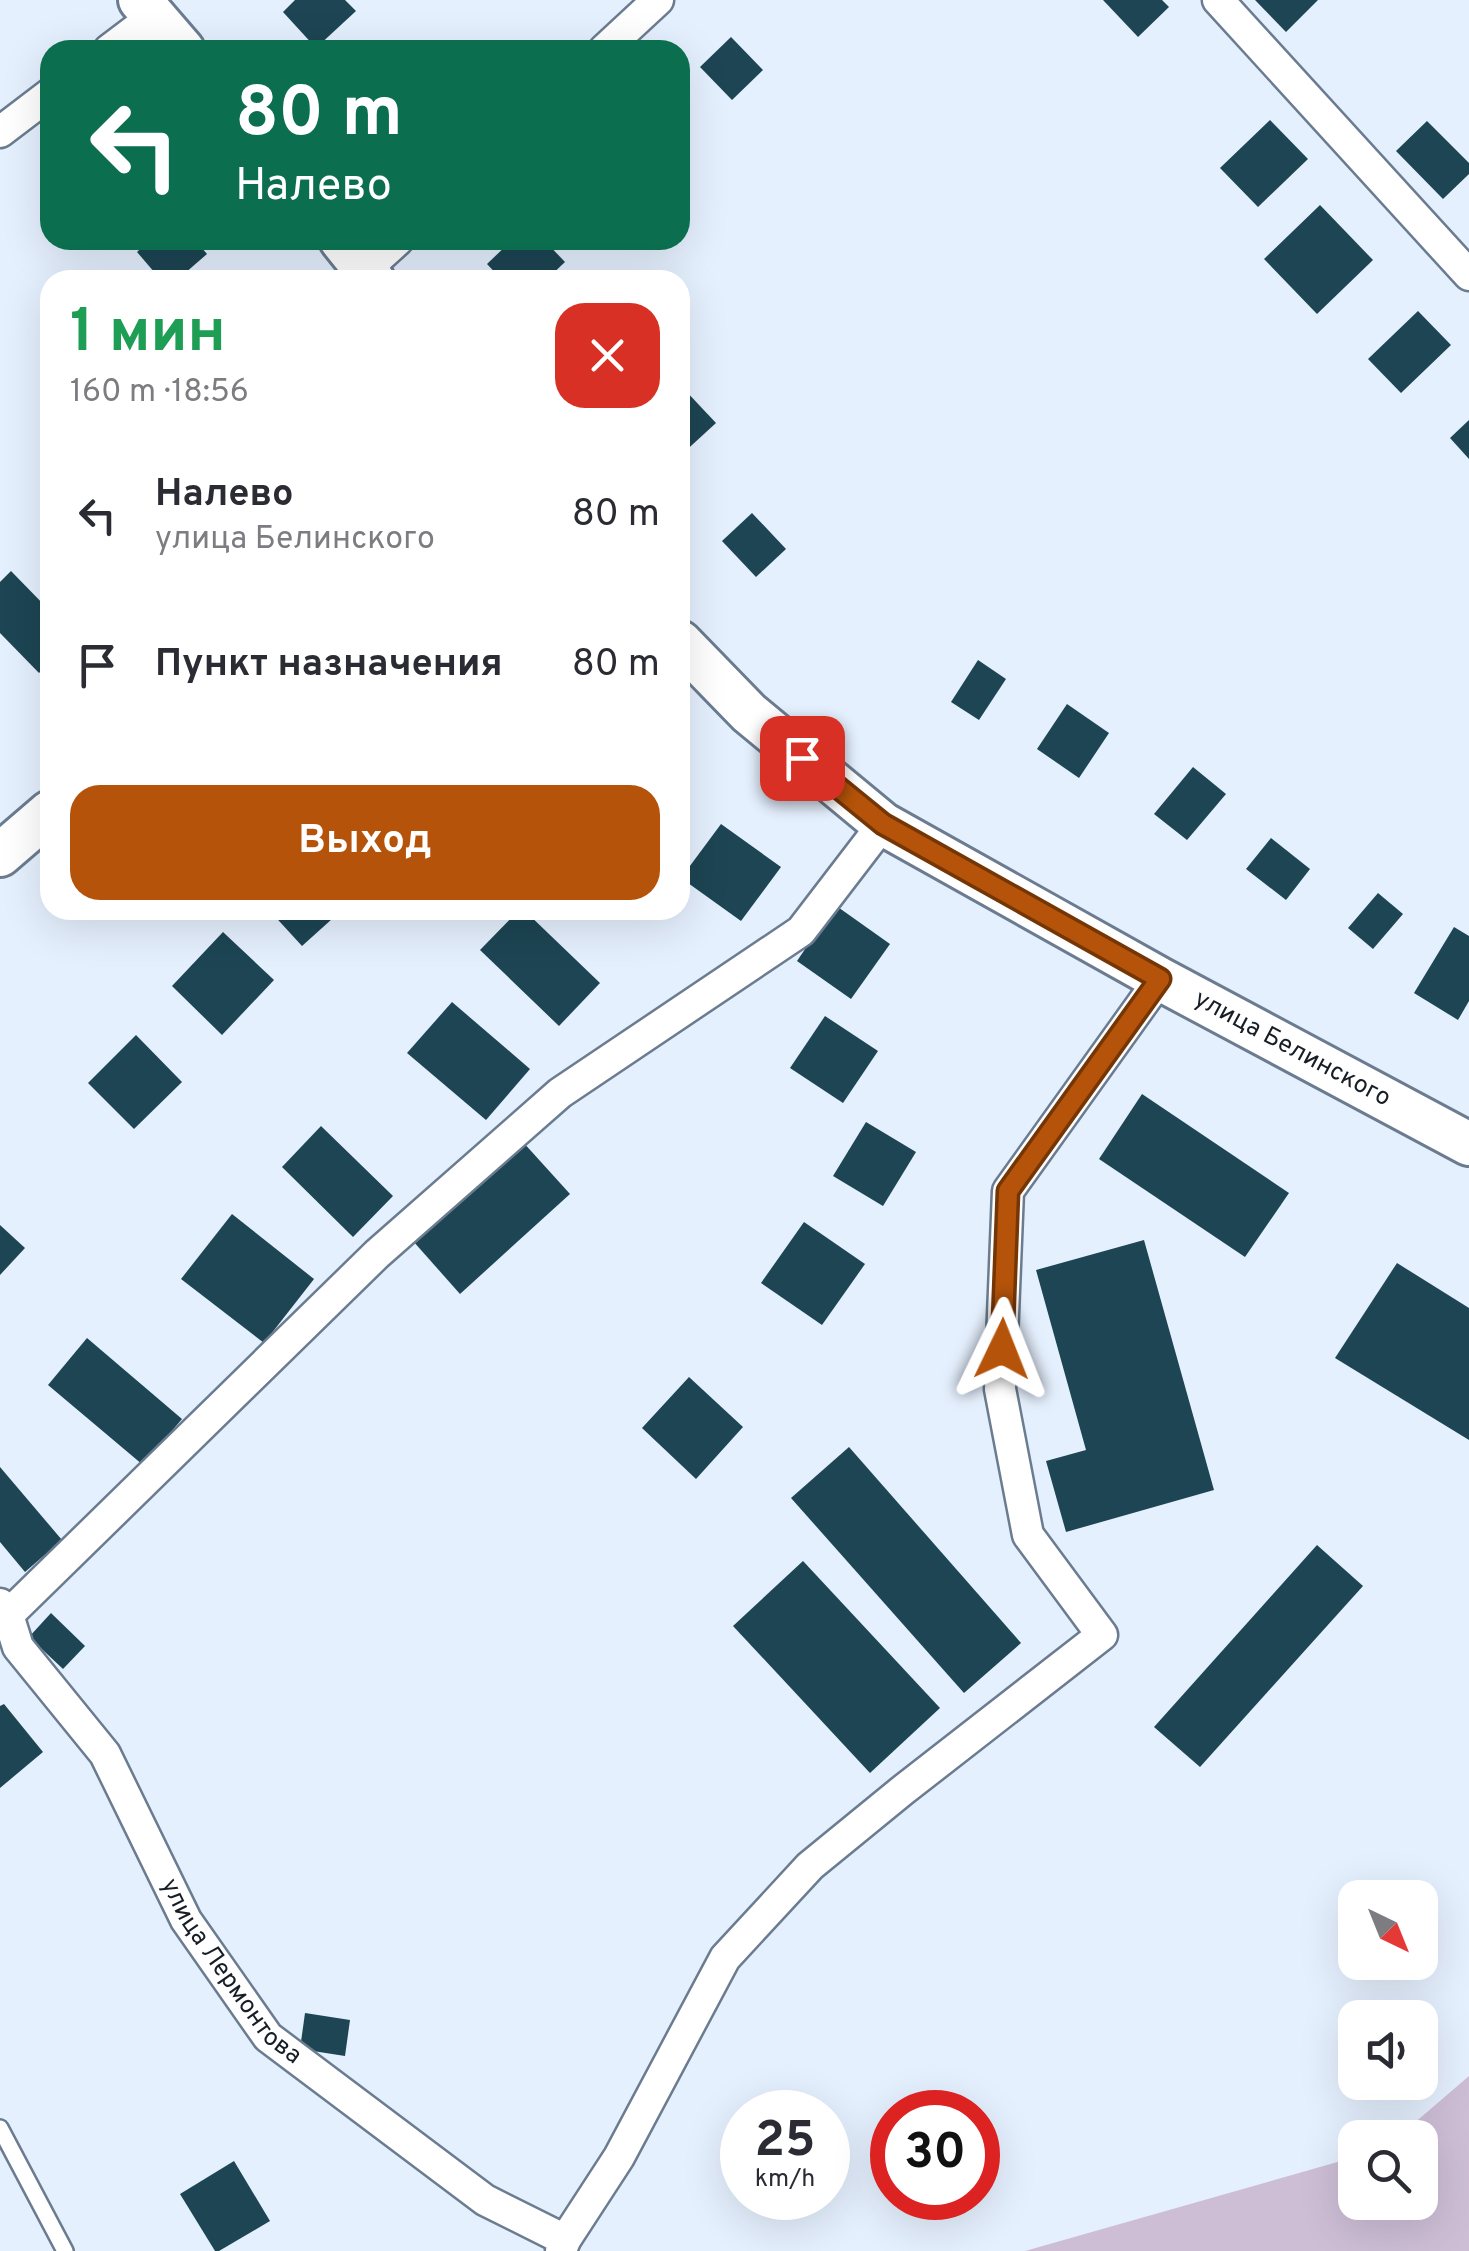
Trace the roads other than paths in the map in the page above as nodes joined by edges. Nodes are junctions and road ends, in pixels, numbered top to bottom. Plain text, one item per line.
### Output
1 (658, 0) edge
2 (1218, 0) edge
3 (147, 8) edge
4 (118, 40) edge
5 (174, 40) edge
6 (615, 40) edge
7 (40, 102) edge
8 (0, 132) edge
9 (381, 250) edge
10 (360, 263) edge
11 (1469, 275) edge
12 (690, 652) edge
13 (40, 821) edge
14 (883, 824) junction
15 (0, 856) edge
16 (1160, 979) junction
17 (1469, 1144) edge
18 (4, 1610) edge
19 (0, 2128) edge
20 (563, 2246) edge
21 (65, 2251) edge

1 - 6 street
2 - 11 street
3 - 4 street
3 - 5 street
7 - 8 street
9 - 10 street
12 - 14 street, улица Белинского
13 - 15 street
14 - 16 street, улица Белинского
14 - 18 street
16 - 17 street, улица Белинского
16 - 20 street
18 - 20 street, улица Лермонтова
19 - 21 lane

